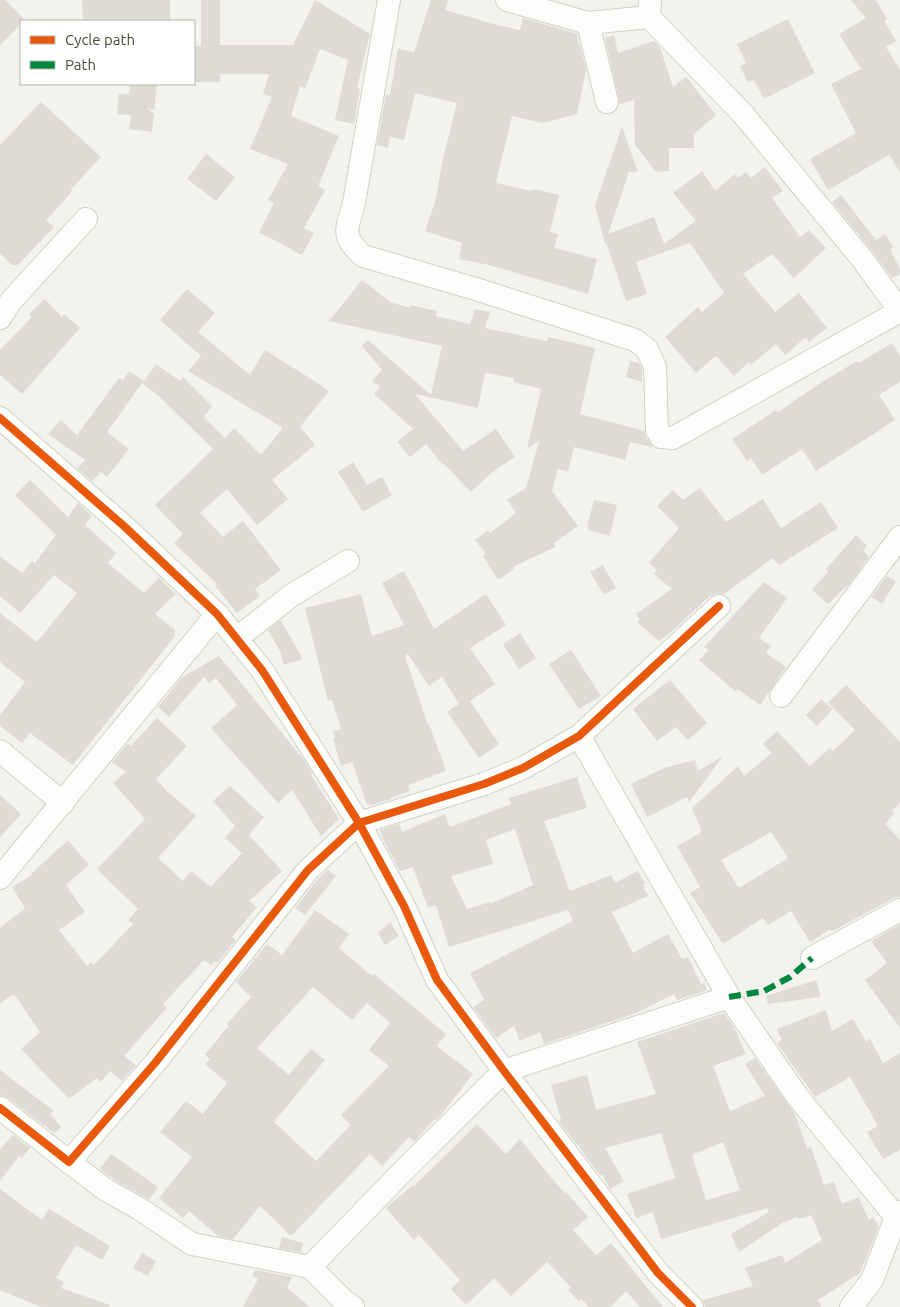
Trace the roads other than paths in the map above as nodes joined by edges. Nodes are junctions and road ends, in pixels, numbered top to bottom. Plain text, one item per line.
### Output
1 (389, 0) edge
2 (507, 0) edge
3 (650, 9) edge
4 (588, 23) junction
5 (607, 102) dead end
6 (86, 219) dead end
7 (900, 311) edge
8 (0, 318) edge
9 (0, 418) edge
10 (900, 537) edge
11 (348, 561) dead end
12 (719, 606) dead end
13 (217, 614) junction
14 (237, 638) junction
15 (781, 696) dead end
16 (579, 736) junction
17 (0, 751) edge
18 (63, 803) junction
19 (360, 823) junction
20 (0, 878) edge
21 (900, 910) edge
22 (812, 958) dead end
23 (730, 997) junction
24 (504, 1072) junction
25 (0, 1108) edge
26 (70, 1162) junction
27 (898, 1215) edge
28 (310, 1268) junction
29 (353, 1307) edge
30 (692, 1307) edge
31 (851, 1307) edge

1 - 7 street
2 - 4 street
3 - 4 street
3 - 7 street
4 - 5 street
6 - 8 street
9 - 13 street
10 - 15 street
11 - 14 street
12 - 16 street
13 - 14 street
13 - 18 street
14 - 19 street
16 - 19 street
16 - 23 street
17 - 18 street
18 - 20 street
19 - 24 street
19 - 26 street
21 - 22 street
23 - 24 street
23 - 27 street
24 - 28 street
24 - 30 street
25 - 26 street
26 - 28 street
27 - 31 street
28 - 29 street

